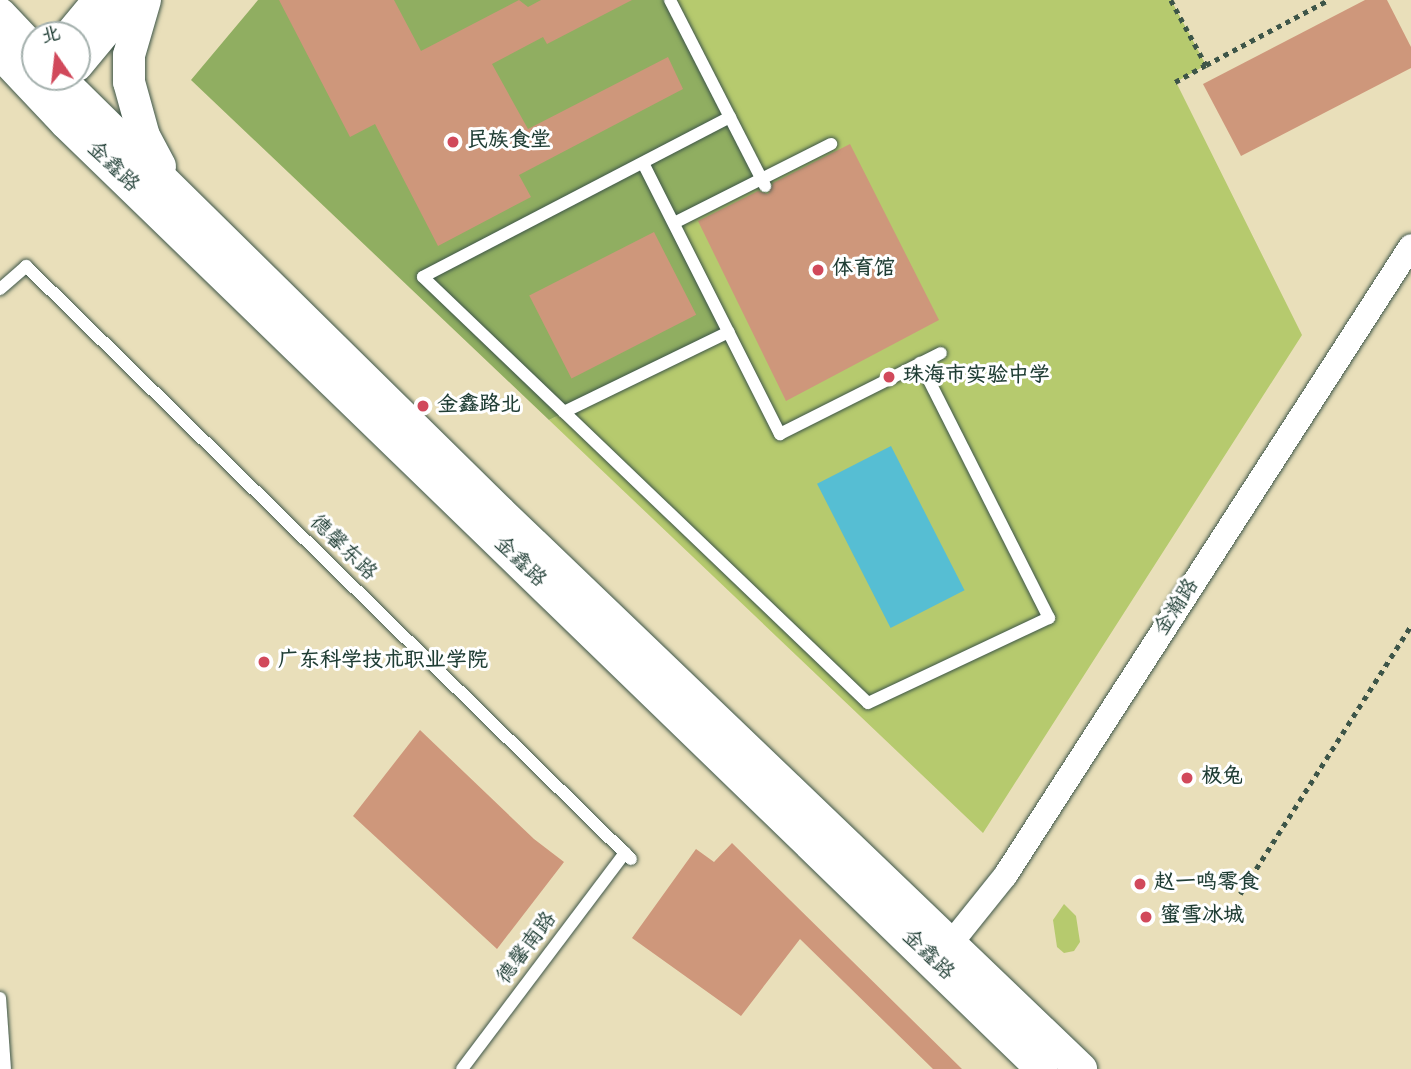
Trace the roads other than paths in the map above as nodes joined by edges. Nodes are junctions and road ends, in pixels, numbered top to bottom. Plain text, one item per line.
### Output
1 (99, 0) edge
2 (131, 0) edge
3 (145, 0) edge
4 (670, 0) edge
5 (0, 14) edge
6 (82, 21) edge
7 (21, 36) edge
8 (91, 42) edge
9 (0, 53) edge
10 (21, 64) edge
11 (65, 91) edge
12 (66, 91) edge
13 (730, 117) junction
14 (831, 144) dead end
15 (643, 163) junction
16 (763, 182) junction
17 (172, 189) junction
18 (674, 223) junction
19 (1411, 246) edge
20 (0, 289) edge
21 (729, 332) junction
22 (941, 353) dead end
23 (920, 363) junction
24 (564, 412) junction
25 (628, 856) joint
26 (943, 953) junction
27 (0, 998) edge
28 (5, 1069) edge
29 (462, 1069) edge
30 (1042, 1069) edge
31 (1081, 1069) edge

1 - 6 street
2 - 8 street
3 - 17 street
4 - 13 lane
5 - 7 street
9 - 10 street, 金鑫路
11 - 26 street, 金鑫路
12 - 17 street, 金鑫路
13 - 15 lane
13 - 16 lane
14 - 16 lane
15 - 18 lane
15 - 24 lane
16 - 18 lane
17 - 26 street, 金鑫路
18 - 21 lane
19 - 26 street, 金瀚路
20 - 25 lane, 德馨东路
21 - 23 lane
21 - 24 lane
22 - 23 lane
23 - 24 lane
25 - 29 lane, 德馨南路
26 - 30 street, 金鑫路
26 - 31 street, 金鑫路
27 - 28 lane

